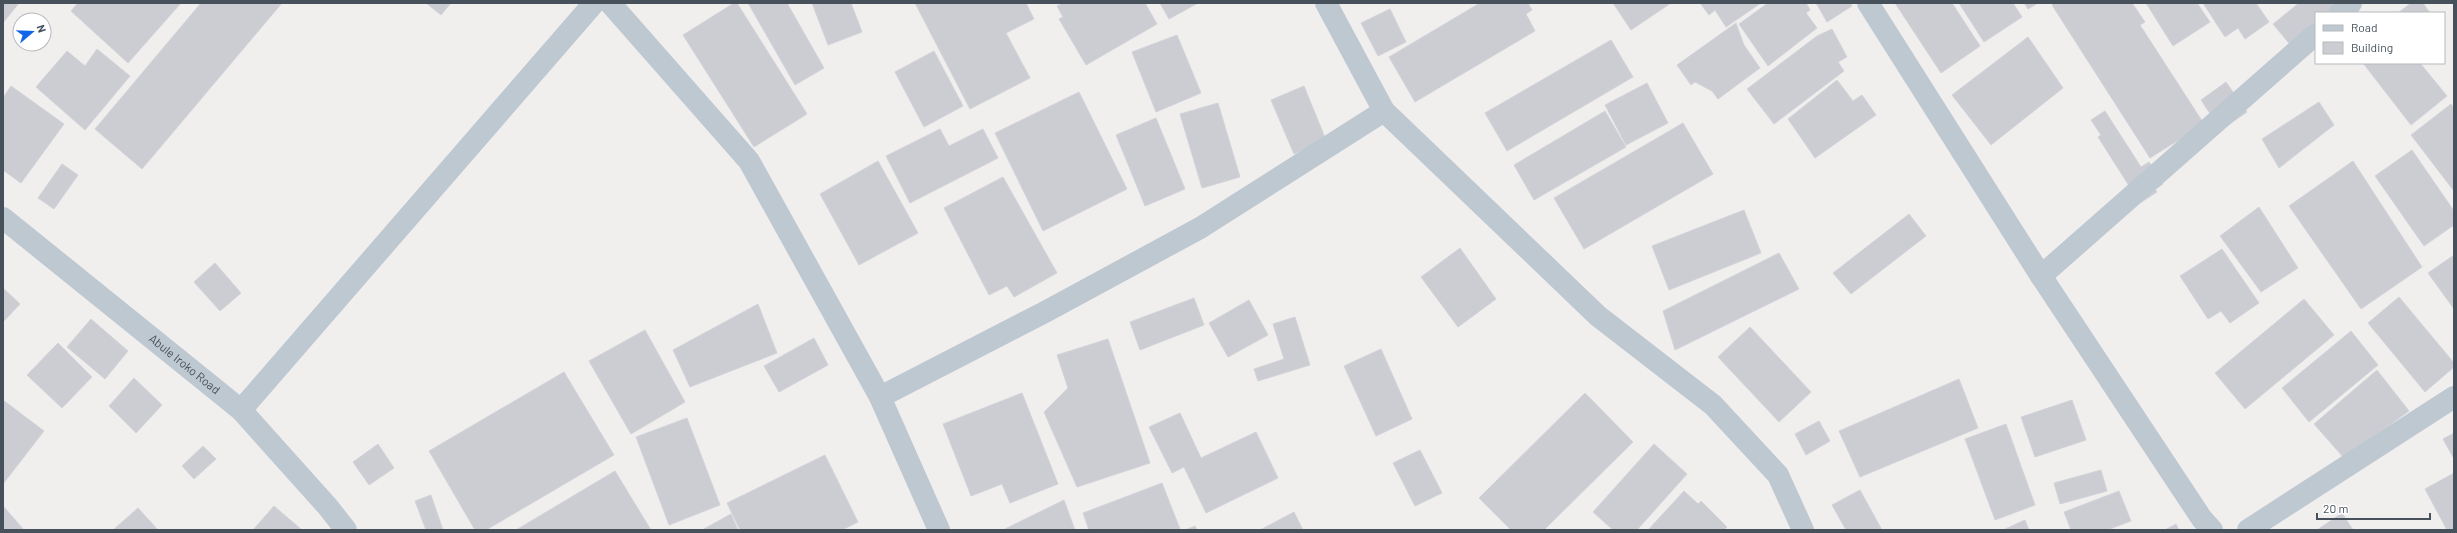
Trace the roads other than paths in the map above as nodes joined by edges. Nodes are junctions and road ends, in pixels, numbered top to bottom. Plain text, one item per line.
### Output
1 (594, 3) edge
2 (610, 3) edge
3 (1326, 3) edge
4 (1868, 3) edge
5 (2351, 3) edge
6 (2341, 12) edge
7 (2315, 35) edge
8 (1384, 111) junction
9 (3, 218) edge
10 (2041, 276) junction
11 (880, 397) junction
12 (2454, 397) edge
13 (240, 410) junction
14 (346, 530) edge
15 (939, 530) edge
16 (1803, 530) edge
17 (2212, 530) edge
18 (2248, 530) edge

1 - 13 street
2 - 11 street
3 - 8 street
4 - 10 street
5 - 6 street
7 - 10 street
8 - 11 street
8 - 16 street
9 - 13 street, Abule Iroko Road
10 - 17 street
11 - 15 street
12 - 18 street
13 - 14 street, Abule Iroko Road

